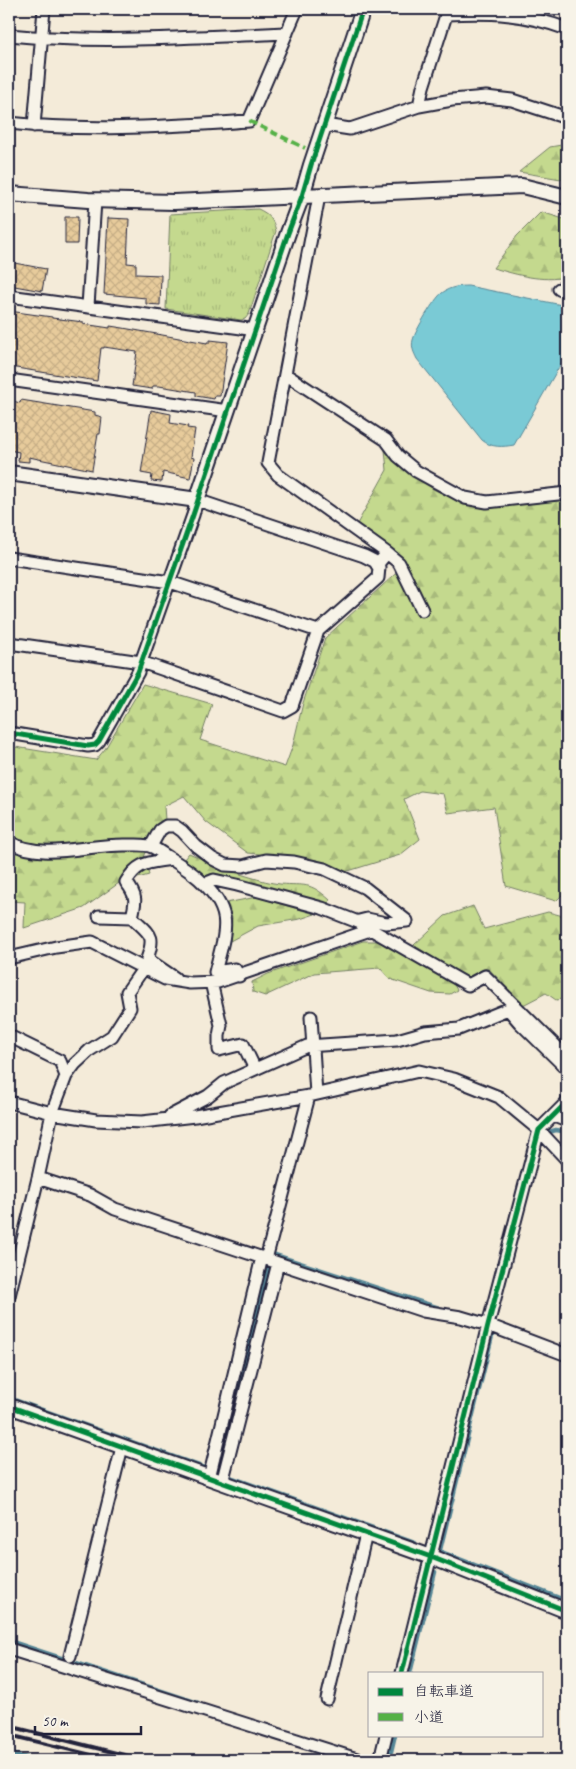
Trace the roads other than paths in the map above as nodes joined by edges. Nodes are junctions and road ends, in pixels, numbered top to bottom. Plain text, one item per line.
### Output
1 (44, 9) edge
2 (297, 9) edge
3 (363, 9) edge
4 (447, 11) edge
5 (567, 29) edge
6 (287, 32) junction
7 (9, 35) edge
8 (41, 38) junction
9 (419, 106) junction
10 (567, 118) edge
11 (9, 123) edge
12 (324, 125) junction
13 (34, 126) junction
14 (9, 194) edge
15 (302, 196) junction
16 (319, 196) junction
17 (567, 197) edge
18 (94, 200) junction
19 (9, 296) edge
20 (88, 306) junction
21 (256, 330) junction
22 (285, 374) junction
23 (9, 380) edge
24 (228, 410) junction
25 (9, 473) edge
26 (567, 493) edge
27 (197, 500) junction
28 (386, 553) junction
29 (9, 558) edge
30 (377, 565) junction
31 (170, 582) junction
32 (422, 610) dead end
33 (318, 631) junction
34 (9, 643) edge
35 (141, 662) junction
36 (9, 733) edge
37 (9, 842) edge
38 (150, 846) junction
39 (171, 859) junction
40 (204, 884) junction
41 (99, 916) dead end
42 (132, 917) junction
43 (358, 922) junction
44 (373, 929) junction
45 (9, 958) edge
46 (143, 969) junction
47 (239, 976) junction
48 (181, 982) junction
49 (211, 982) junction
50 (311, 1017) dead end
51 (9, 1036) edge
52 (314, 1046) junction
53 (567, 1057) edge
54 (255, 1069) junction
55 (567, 1069) edge
56 (66, 1076) junction
57 (312, 1095) junction
58 (9, 1102) edge
59 (567, 1102) edge
60 (52, 1113) junction
61 (554, 1116) junction
62 (164, 1119) junction
63 (567, 1121) edge
64 (539, 1130) junction
65 (567, 1160) edge
66 (38, 1178) junction
67 (269, 1260) junction
68 (9, 1296) edge
69 (488, 1325) junction
70 (567, 1355) edge
71 (9, 1406) edge
72 (122, 1447) junction
73 (217, 1475) junction
74 (366, 1534) junction
75 (431, 1557) junction
76 (567, 1611) edge
77 (9, 1649) edge
78 (70, 1656) dead end
79 (402, 1672) edge
80 (327, 1699) dead end
81 (386, 1736) edge
82 (380, 1758) edge
83 (360, 1760) edge

1 - 8 street
2 - 6 street
3 - 12 street
4 - 5 street
4 - 9 street
6 - 8 street
6 - 13 street
7 - 8 street
8 - 13 street
9 - 10 street
9 - 12 street
11 - 13 street
12 - 15 street
14 - 18 street
15 - 16 street
15 - 18 street
15 - 21 street
16 - 17 street
16 - 22 street
18 - 20 street
19 - 20 street
20 - 21 street
21 - 24 street
22 - 26 street
22 - 28 street
23 - 24 street
24 - 27 street
25 - 27 street
27 - 30 street
27 - 31 street
28 - 30 street
28 - 32 street
29 - 31 street
30 - 33 street
31 - 33 street
31 - 35 street
33 - 35 street
34 - 35 street
35 - 36 street
37 - 38 street
38 - 39 street
38 - 43 street
39 - 40 street
39 - 42 street
40 - 43 street
40 - 47 street
41 - 42 street
42 - 48 street
43 - 44 street
44 - 47 street
44 - 53 street
45 - 46 street
46 - 48 street
46 - 56 street
47 - 49 street
48 - 49 street
49 - 54 street
50 - 52 street
51 - 56 street
52 - 54 street
52 - 55 street
52 - 57 street
54 - 62 street
56 - 60 street
57 - 62 street
57 - 64 street
57 - 67 street
58 - 60 street
59 - 61 street
60 - 62 street
60 - 66 street
61 - 63 street
61 - 64 street
64 - 65 street
64 - 69 street
66 - 67 street
66 - 68 street
67 - 69 street
67 - 73 street
67 - 73 street
69 - 70 street
69 - 75 street
71 - 72 street
72 - 73 street
72 - 78 street
73 - 74 street
74 - 75 street
74 - 80 street
75 - 76 street
75 - 79 street
77 - 83 street
81 - 82 street

